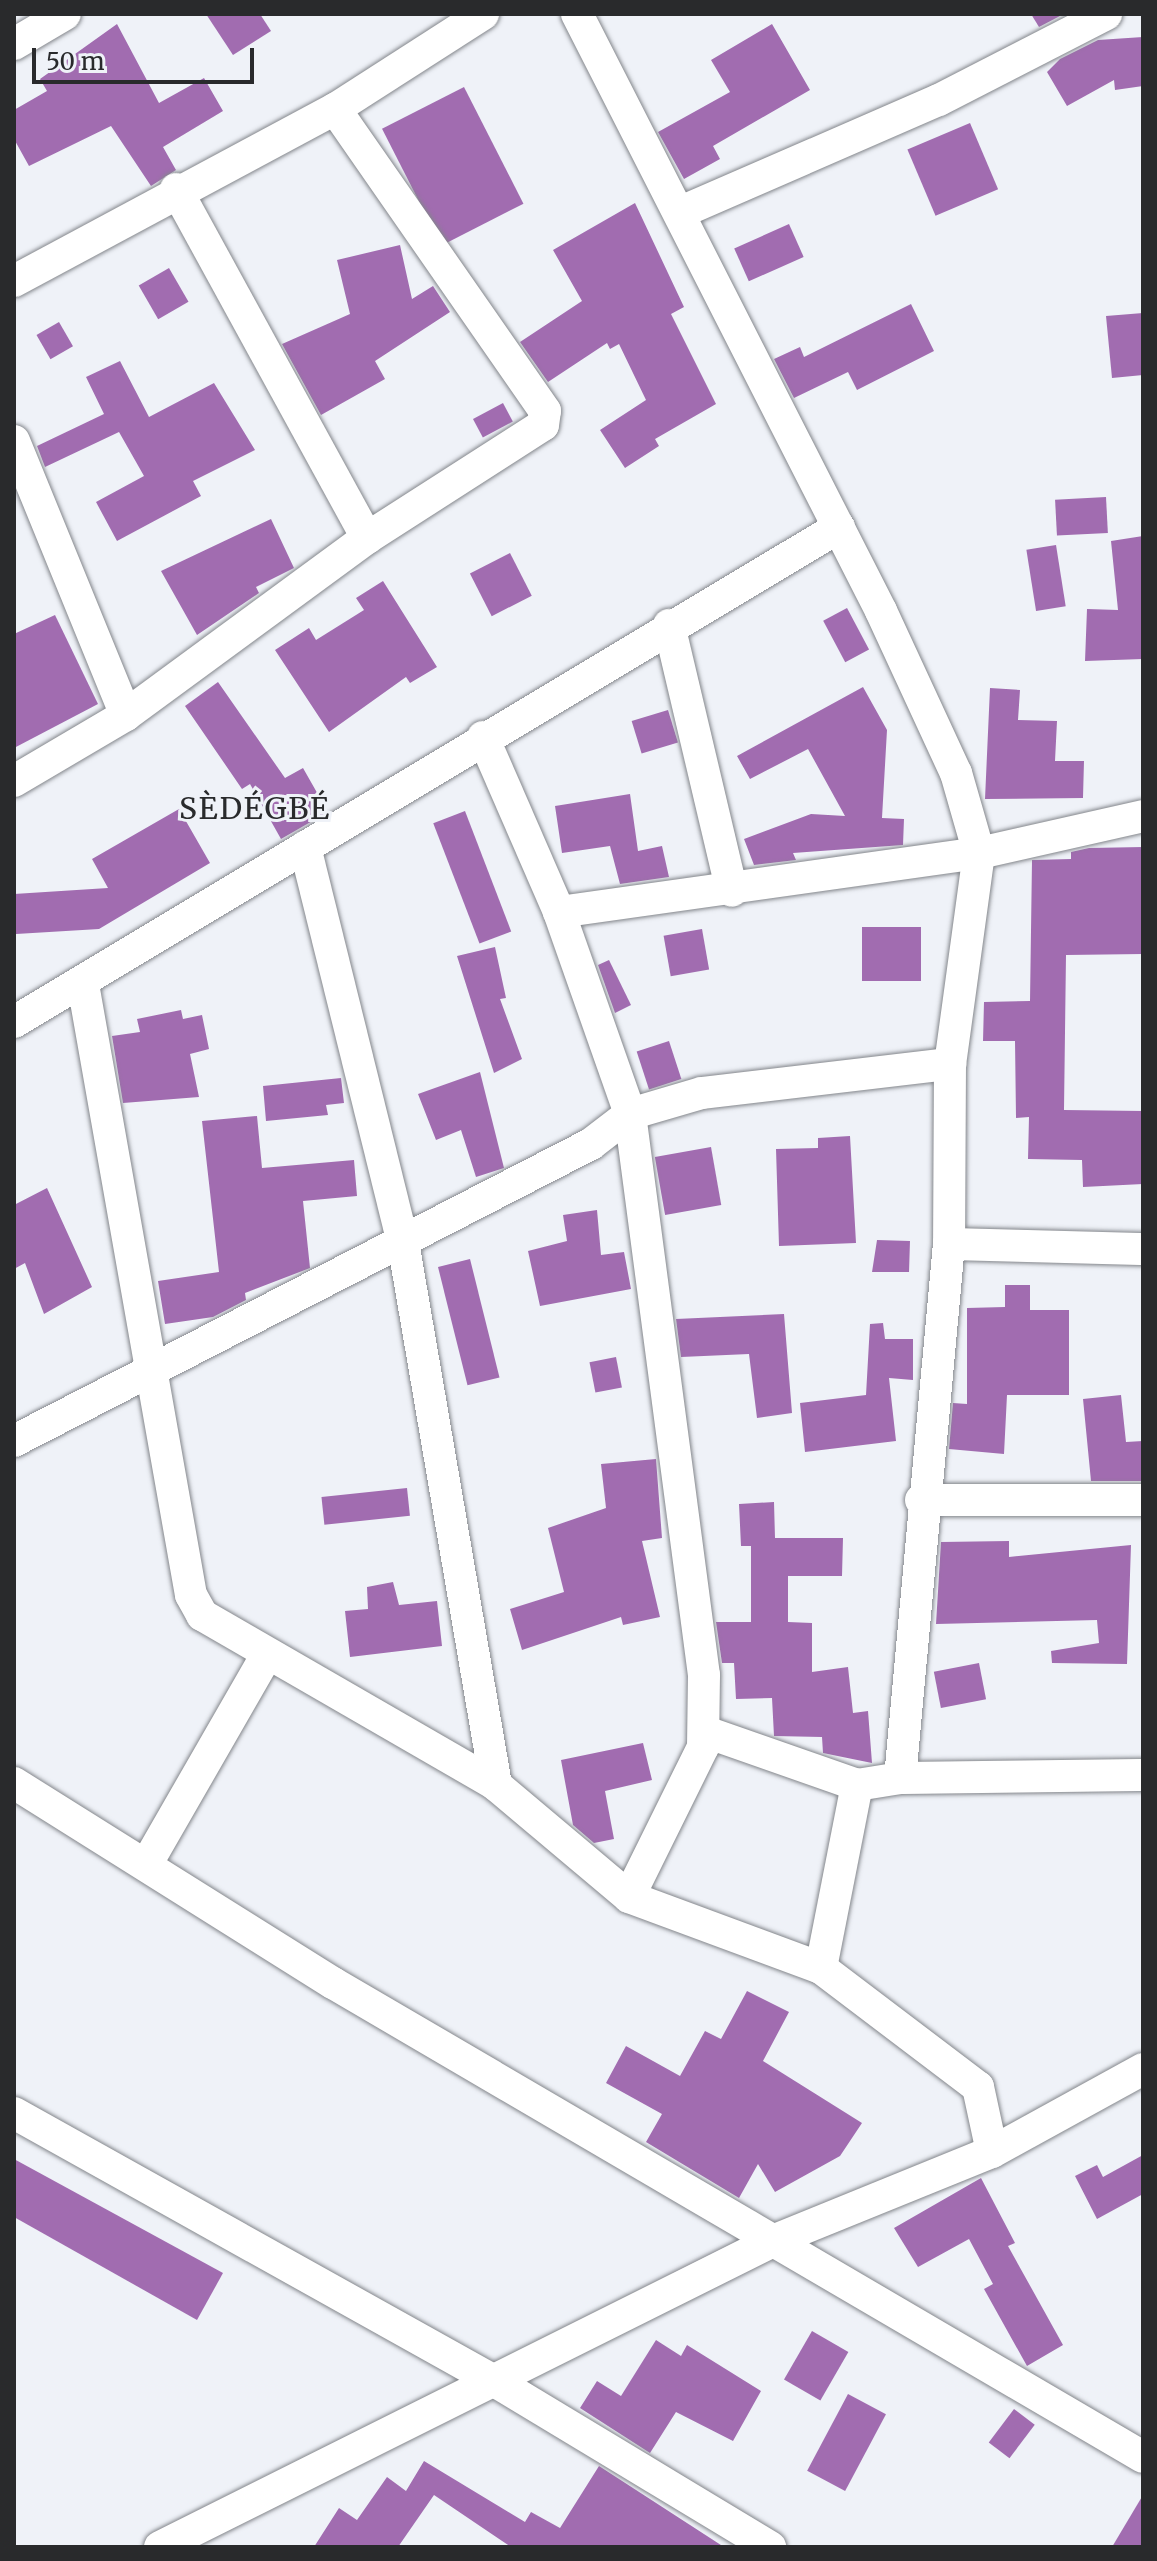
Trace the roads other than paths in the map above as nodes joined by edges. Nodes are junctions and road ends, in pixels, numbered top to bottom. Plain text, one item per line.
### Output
1 (65, 14) edge
2 (483, 14) edge
3 (1106, 14) edge
4 (585, 17) edge
5 (14, 44) edge
6 (335, 109) junction
7 (176, 189) junction
8 (681, 212) junction
9 (14, 281) edge
10 (14, 441) edge
11 (839, 527) junction
12 (367, 538) junction
13 (669, 625) junction
14 (126, 715) junction
15 (483, 737) junction
16 (14, 781) edge
17 (1143, 816) edge
18 (305, 847) junction
19 (979, 853) junction
20 (732, 891) junction
21 (559, 912) junction
22 (83, 984) junction
23 (14, 1022) edge
24 (950, 1064) junction
25 (630, 1114) junction
26 (403, 1242) junction
27 (949, 1244) junction
28 (1143, 1249) edge
29 (154, 1372) junction
30 (14, 1441) edge
31 (921, 1500) junction
32 (1143, 1500) edge
33 (266, 1656) junction
34 (706, 1732) junction
35 (1143, 1775) edge
36 (900, 1778) junction
37 (14, 1783) edge
38 (496, 1785) junction
39 (857, 1785) junction
40 (146, 1865) junction
41 (629, 1897) junction
42 (821, 1968) junction
43 (1143, 2069) edge
44 (14, 2113) edge
45 (992, 2152) junction
46 (775, 2240) junction
47 (498, 2383) junction
48 (1143, 2457) edge
49 (160, 2547) edge
50 (770, 2547) edge

1 - 5 street
2 - 6 street
3 - 8 street
4 - 8 street
6 - 7 street
6 - 12 street
7 - 9 street
7 - 12 street
8 - 11 street
10 - 14 street
11 - 13 street
11 - 19 street
12 - 14 street
13 - 15 street
13 - 20 street
14 - 16 street
15 - 18 street
15 - 21 street
17 - 19 street
18 - 22 street
18 - 26 street
19 - 20 street
19 - 24 street
20 - 21 street
21 - 25 street
22 - 23 street
22 - 29 street
24 - 25 street
24 - 27 street
25 - 26 street
25 - 34 street
26 - 29 street
26 - 38 street
27 - 28 street
27 - 31 street
29 - 30 street
29 - 33 street
31 - 32 street
31 - 36 street
33 - 38 street
33 - 40 street
34 - 39 street
34 - 41 street
35 - 36 street
36 - 39 street
37 - 40 street
38 - 41 street
39 - 42 street
40 - 46 street
41 - 42 street
42 - 45 street
43 - 45 street
44 - 47 street
45 - 46 street
46 - 47 street
46 - 48 street
47 - 49 street
47 - 50 street

